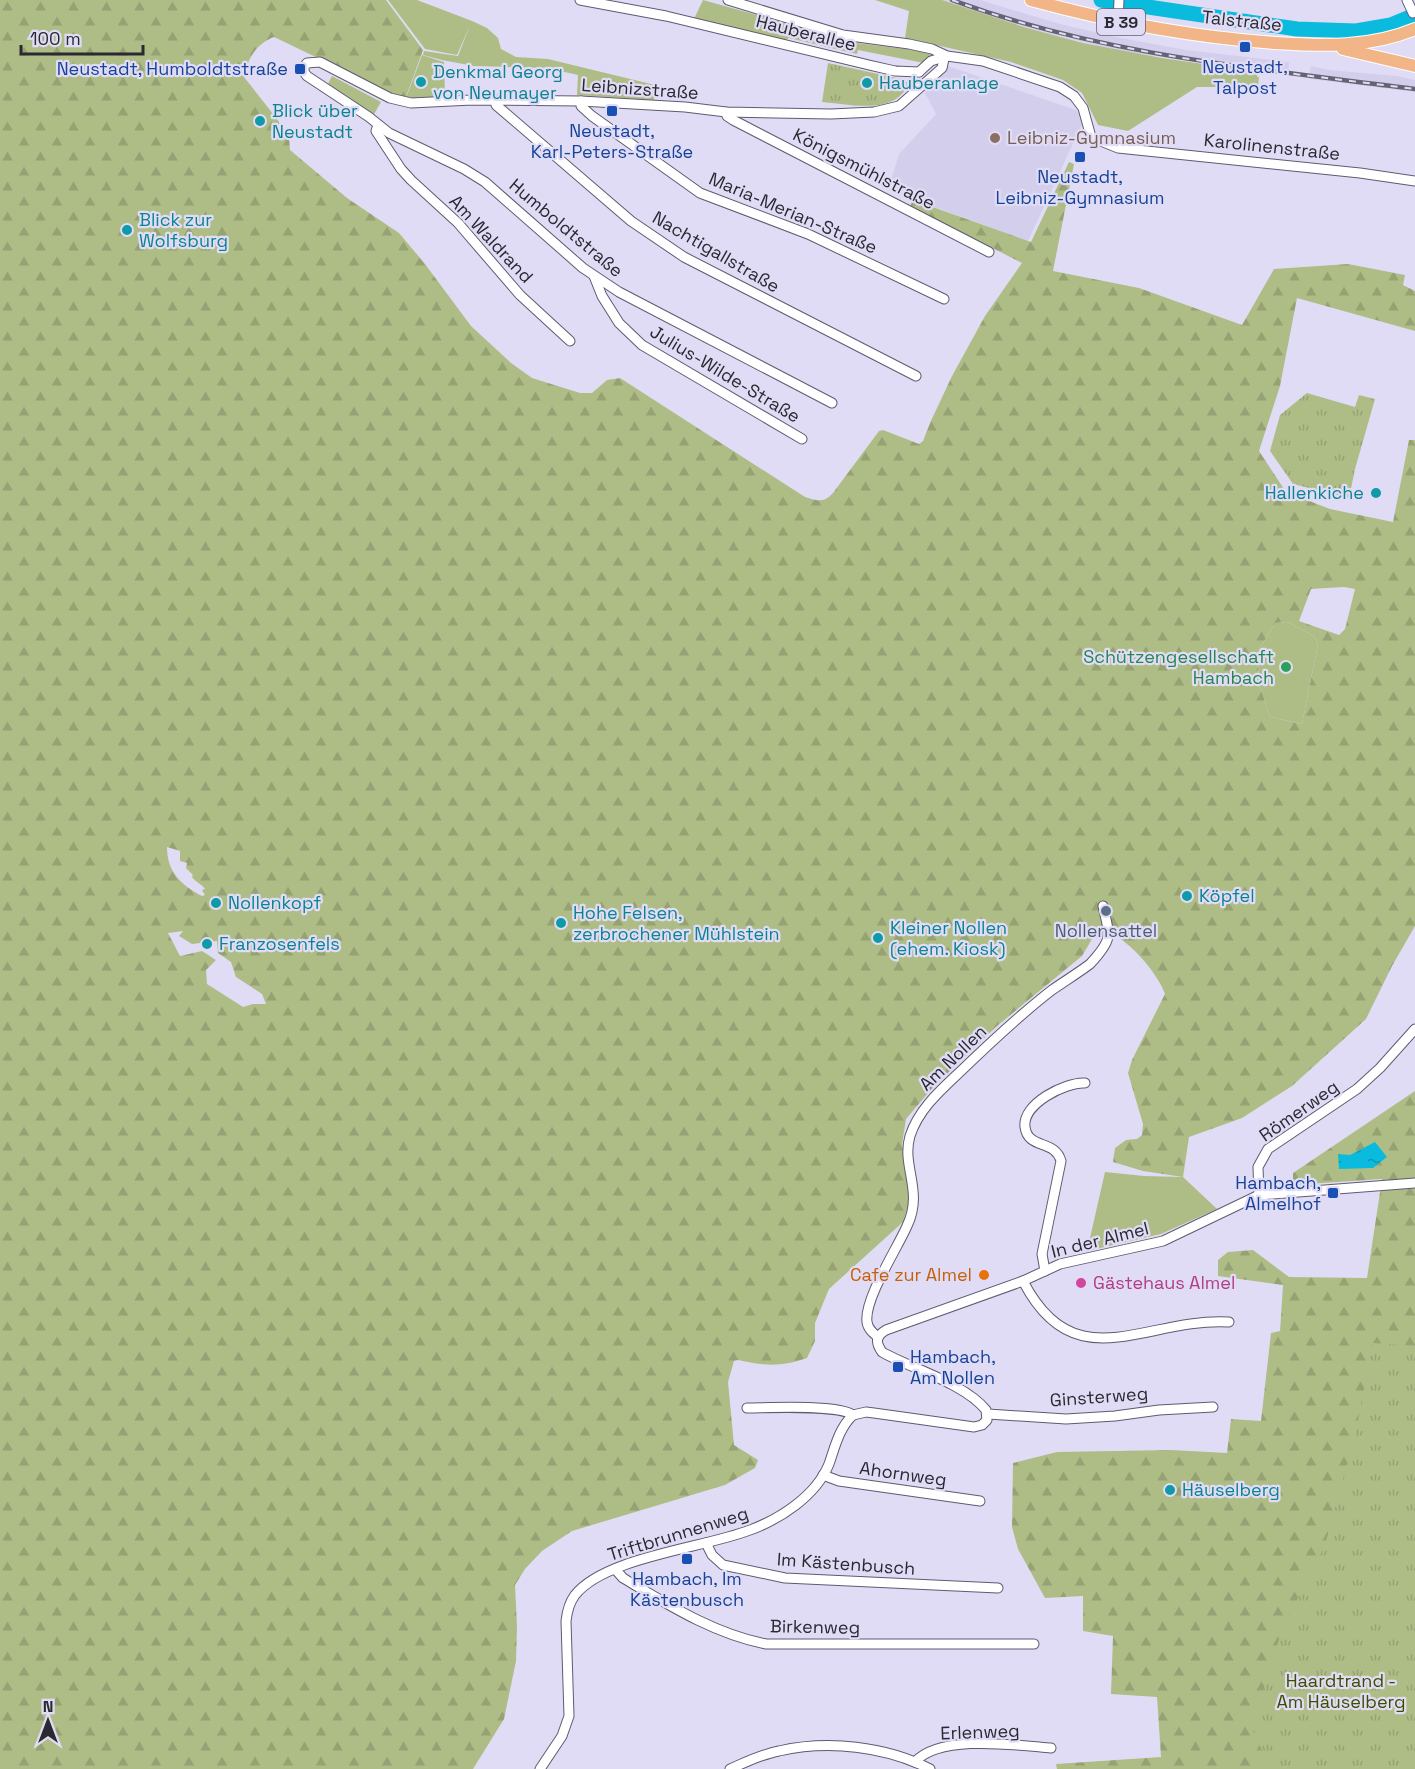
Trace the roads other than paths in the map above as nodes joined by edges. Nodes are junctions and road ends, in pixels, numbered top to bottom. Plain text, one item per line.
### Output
1 (580, 0) edge
2 (728, 0) edge
3 (1031, 0) edge
4 (1407, 0) edge
5 (1119, 10) edge
6 (1413, 13) dead end
7 (1415, 29) edge
8 (1381, 40) junction
9 (1329, 45) junction
10 (945, 58) junction
11 (1390, 61) junction
12 (313, 62) joint
13 (1415, 66) edge
14 (920, 72) junction
15 (928, 80) junction
16 (495, 101) junction
17 (581, 101) junction
18 (726, 112) junction
19 (378, 124) junction
20 (1415, 181) edge
21 (989, 252) dead end
22 (594, 276) junction
23 (944, 299) dead end
24 (570, 342) dead end
25 (916, 376) dead end
26 (832, 404) dead end
27 (802, 439) dead end
28 (1103, 906) dead end
29 (1415, 1029) edge
30 (1085, 1083) dead end
31 (1415, 1183) edge
32 (1259, 1195) junction
33 (1045, 1271) junction
34 (1023, 1281) junction
35 (1228, 1322) dead end
36 (878, 1337) junction
37 (1213, 1407) dead end
38 (747, 1408) dead end
39 (988, 1414) junction
40 (853, 1415) junction
41 (823, 1475) junction
42 (980, 1502) dead end
43 (706, 1543) junction
44 (615, 1569) junction
45 (998, 1588) dead end
46 (1034, 1644) dead end
47 (1051, 1748) dead end
48 (915, 1762) junction
49 (540, 1769) edge
50 (730, 1769) edge
51 (930, 1769) edge

1 - 14 street, Hauberallee
2 - 10 street
3 - 5 main road, Talstraße / B 39
4 - 6 street
5 - 9 main road, Talstraße / B 39
7 - 8 main road, Talstraße / B 39
8 - 9 main road, Talstraße / B 39
8 - 11 main road
9 - 11 main road
10 - 14 street
10 - 15 street, Leibnizstraße
10 - 20 street, Karolinenstraße
11 - 13 main road
12 - 16 street, Leibnizstraße
12 - 19 street, Humboldtstraße
14 - 15 street
15 - 18 street, Leibnizstraße
16 - 17 street, Leibnizstraße
16 - 25 street, Nachtigallstraße
17 - 18 street, Leibnizstraße
17 - 23 street, Maria-Merian-Straße
18 - 21 street, Königsmühlstraße
19 - 22 street, Humboldtstraße
19 - 24 street, Am Waldrand
22 - 26 street, Humboldtstraße
22 - 27 street, Julius-Wilde-Straße
28 - 36 street, Am Nollen
29 - 32 street, Römerweg
30 - 33 street
31 - 32 street
32 - 33 street, In der Almel
33 - 34 street, In der Almel
34 - 35 street
34 - 36 street, In der Almel
36 - 39 street
37 - 39 street, Ginsterweg
38 - 40 street
39 - 40 street
40 - 41 street, Triftbrunnenweg
41 - 42 street, Ahornweg
41 - 43 street, Triftbrunnenweg
43 - 44 street, Triftbrunnenweg
43 - 45 street, Im Kästenbusch
44 - 46 street, Birkenweg
44 - 49 street, Triftbrunnenweg
47 - 48 street, Erlenweg
48 - 50 street
48 - 51 street

